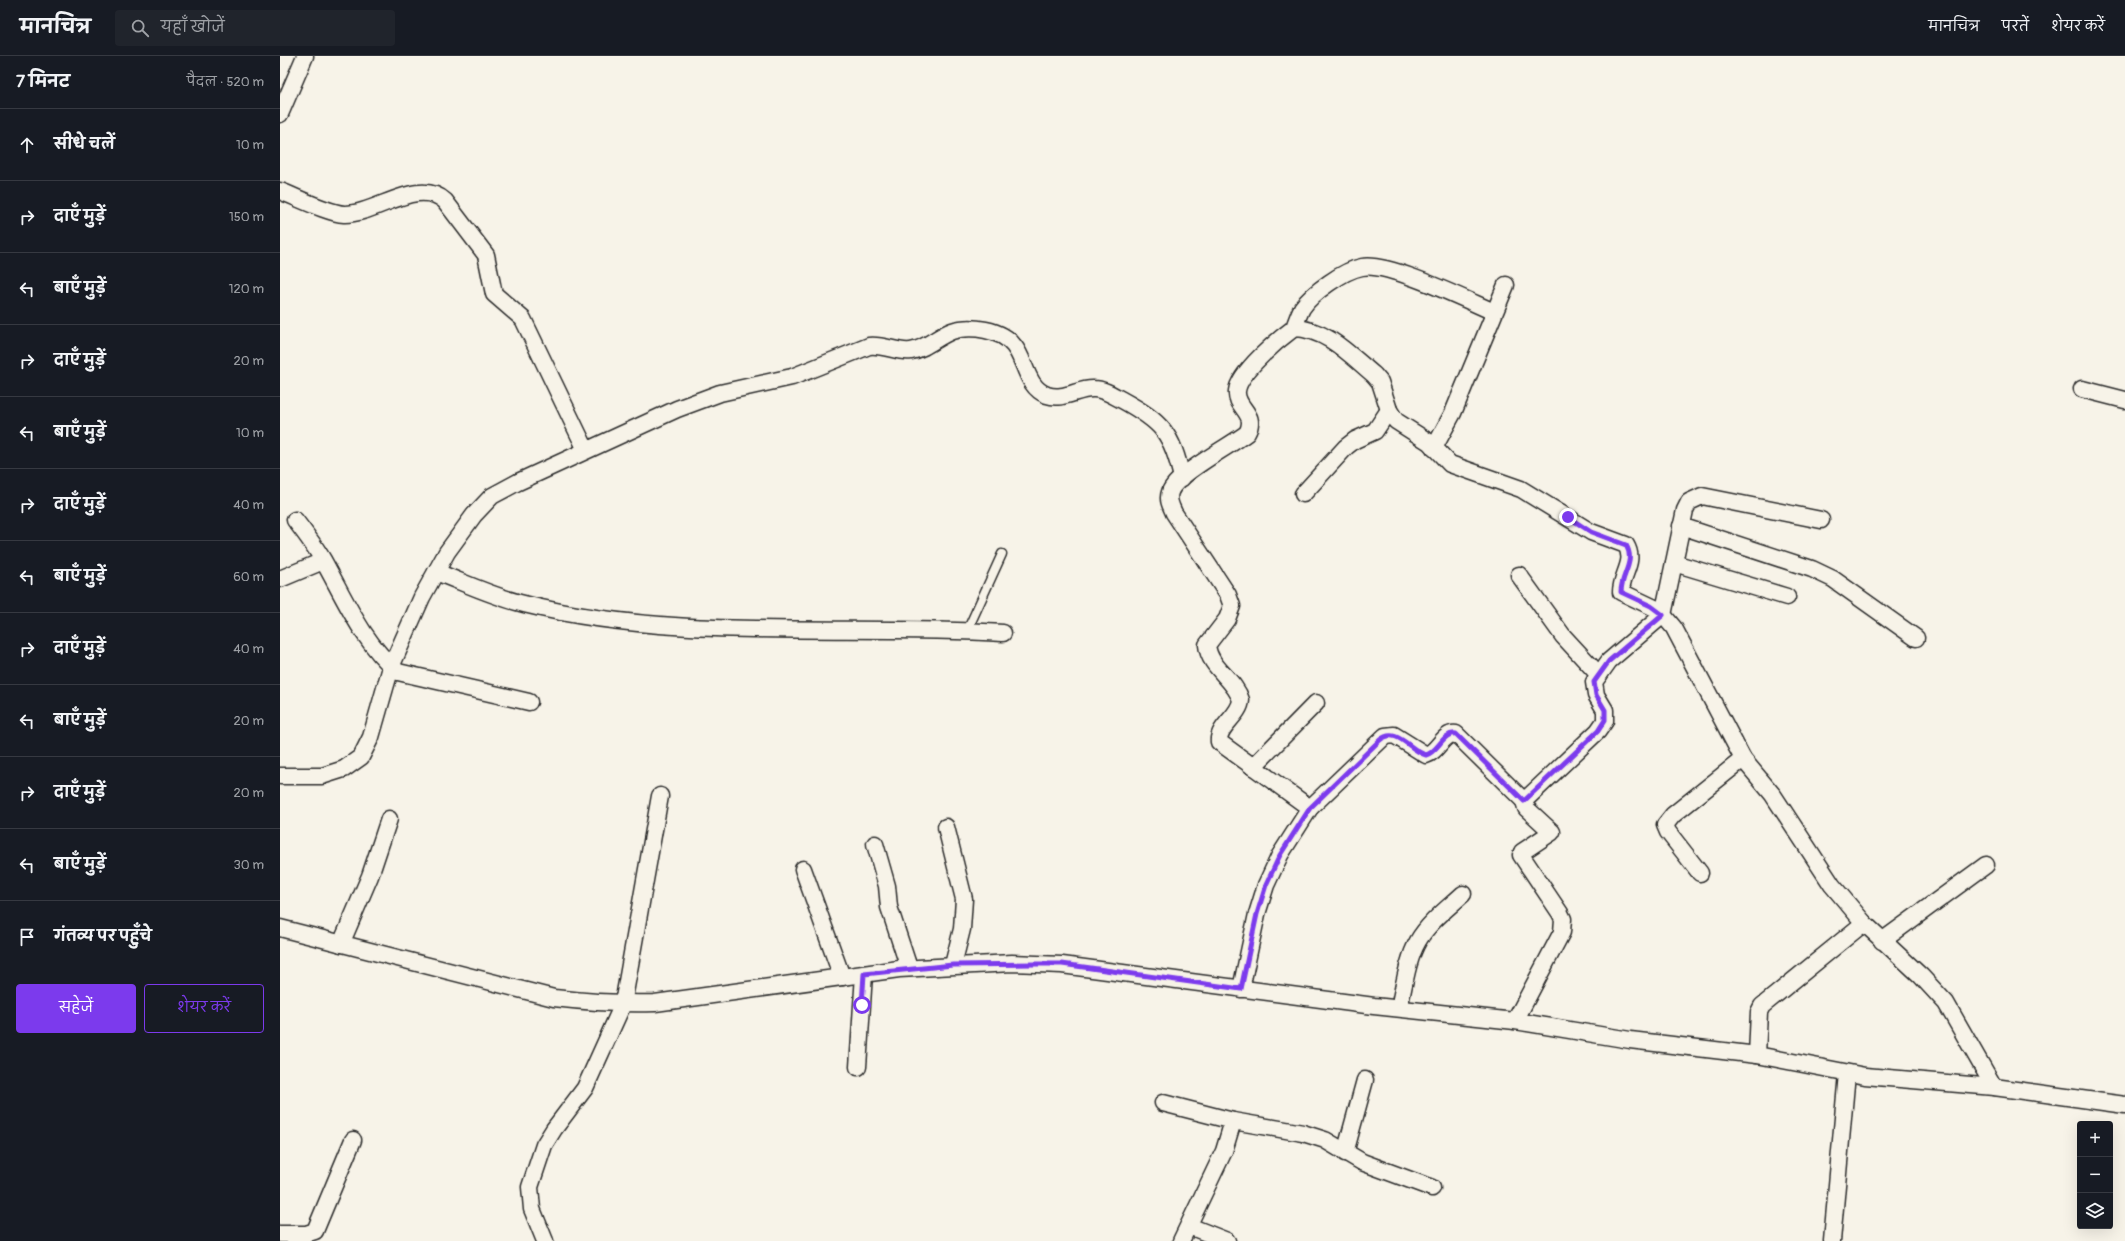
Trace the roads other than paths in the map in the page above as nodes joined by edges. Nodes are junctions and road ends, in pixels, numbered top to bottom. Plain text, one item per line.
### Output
1 (305, 56) edge
2 (282, 101) edge
3 (280, 191) edge
4 (1506, 285) dead end
5 (1494, 312) junction
6 (1294, 328) junction
7 (2082, 389) dead end
8 (2125, 400) edge
9 (1389, 410) junction
10 (1434, 448) junction
11 (586, 450) junction
12 (1182, 478) junction
13 (1303, 494) dead end
14 (295, 520) dead end
15 (1821, 520) dead end
16 (1681, 526) junction
17 (1002, 554) dead end
18 (324, 561) junction
19 (1674, 563) junction
20 (436, 572) junction
21 (1519, 575) dead end
22 (280, 579) edge
23 (1787, 597) dead end
24 (1663, 615) junction
25 (967, 631) junction
26 (1003, 633) dead end
27 (1916, 638) dead end
28 (392, 667) junction
29 (1599, 674) junction
30 (529, 702) dead end
31 (1316, 703) dead end
32 (1743, 758) junction
33 (1253, 767) junction
34 (280, 776) edge
35 (660, 796) dead end
36 (1524, 801) junction
37 (1310, 808) junction
38 (389, 819) dead end
39 (946, 827) dead end
40 (875, 844) dead end
41 (1986, 865) dead end
42 (803, 869) dead end
43 (1700, 873) dead end
44 (1463, 894) dead end
45 (1864, 924) junction
46 (280, 928) edge
47 (1882, 941) junction
48 (341, 944) junction
49 (953, 965) junction
50 (910, 968) junction
51 (864, 974) junction
52 (842, 977) junction
53 (1241, 989) junction
54 (623, 1004) junction
55 (1399, 1008) junction
56 (1515, 1021) junction
57 (1756, 1055) junction
58 (858, 1067) dead end
59 (1847, 1073) junction
60 (1365, 1080) dead end
61 (1994, 1087) junction
62 (1163, 1103) dead end
63 (2125, 1105) edge
64 (1233, 1121) junction
65 (353, 1140) dead end
66 (1345, 1153) junction
67 (1432, 1188) dead end
68 (1189, 1226) junction
69 (280, 1234) edge
70 (545, 1241) edge
71 (1181, 1241) edge
72 (1227, 1241) edge
73 (1832, 1241) edge

1 - 2 street
3 - 11 street
4 - 5 street
5 - 6 street
5 - 10 street
6 - 9 street
6 - 12 street
7 - 8 street
9 - 10 street
9 - 13 street
10 - 24 street
11 - 12 street
11 - 20 street
12 - 33 street
14 - 18 street
15 - 16 street
16 - 19 street
16 - 27 street
17 - 25 lane
18 - 22 street
18 - 28 street
19 - 23 street
19 - 24 street
20 - 25 street
20 - 28 street
21 - 29 street
24 - 29 street
24 - 32 street
25 - 26 street
28 - 30 street
28 - 34 street
29 - 36 street
31 - 33 street
32 - 43 street
32 - 45 street
33 - 37 street
35 - 54 street
36 - 37 street
36 - 56 street
37 - 53 street
38 - 48 street
39 - 49 street
40 - 50 street
41 - 47 street
42 - 52 street
44 - 55 street
45 - 47 street
45 - 57 street
46 - 48 street
47 - 61 street
48 - 54 street
49 - 50 street
49 - 53 street
50 - 51 street
51 - 52 street
51 - 58 street
52 - 54 street
53 - 55 street
54 - 70 street
55 - 56 street
56 - 57 street
57 - 59 street
59 - 61 street
59 - 73 street
60 - 66 street
61 - 63 street
62 - 64 street
64 - 66 street
64 - 68 street
65 - 69 street
66 - 67 street
68 - 71 street
68 - 72 street

